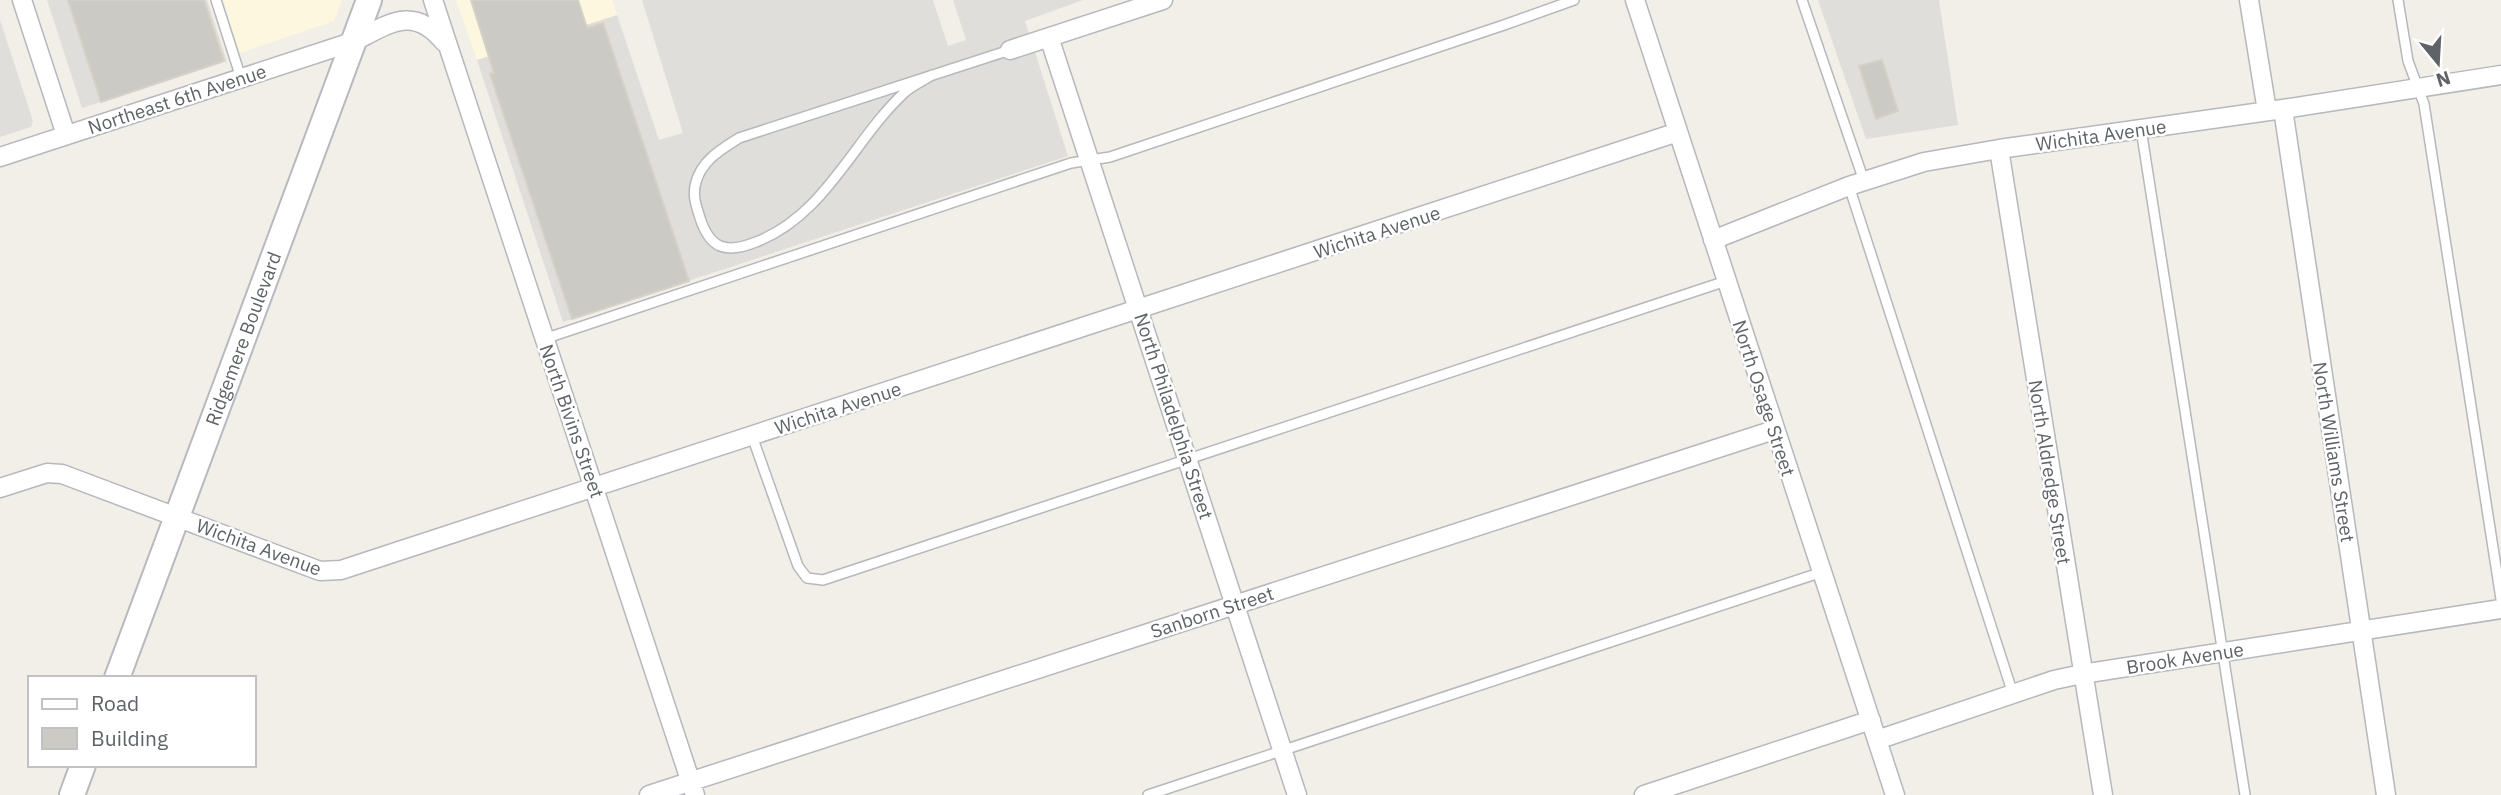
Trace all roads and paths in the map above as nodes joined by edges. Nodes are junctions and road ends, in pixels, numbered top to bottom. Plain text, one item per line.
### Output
1 (22, 0) edge
2 (216, 0) edge
3 (369, 0) edge
4 (433, 0) edge
5 (1163, 0) edge
6 (1574, 0) edge
7 (1635, 0) edge
8 (1802, 0) edge
9 (2249, 0) edge
10 (2398, 0) edge
11 (1113, 8) edge
12 (1049, 37) junction
13 (355, 41) junction
14 (449, 48) junction
15 (1010, 50) joint
16 (932, 75) junction
17 (2501, 75) edge
18 (241, 78) junction
19 (2417, 87) junction
20 (2275, 110) junction
21 (2141, 130) junction
22 (1678, 132) junction
23 (66, 135) junction
24 (1999, 149) junction
25 (0, 157) edge
26 (1091, 160) junction
27 (1856, 184) junction
28 (1713, 240) junction
29 (1726, 281) junction
30 (1140, 310) junction
31 (544, 339) junction
32 (1774, 430) junction
33 (752, 436) junction
34 (1188, 459) junction
35 (595, 486) junction
36 (0, 488) edge
37 (178, 517) junction
38 (1822, 572) junction
39 (2501, 600) edge
40 (1235, 604) junction
41 (2501, 609) edge
42 (2361, 631) junction
43 (2221, 652) junction
44 (2082, 674) junction
45 (118, 676) edge
46 (2013, 694) junction
47 (1871, 720) junction
48 (1877, 740) junction
49 (1283, 751) junction
50 (82, 767) edge
51 (693, 788) edge
52 (72, 795) edge
53 (649, 795) edge
54 (1148, 795) edge
55 (1297, 795) edge
56 (1644, 795) edge
57 (1895, 795) edge
58 (2103, 795) edge
59 (2245, 795) edge
60 (2386, 795) edge

1 - 23 street
2 - 18 lane
3 - 13 main road, Ridgemere Boulevard
4 - 14 street, North Bivins Street
5 - 11 street
6 - 26 lane
7 - 22 street, North Osage Street
8 - 27 lane
9 - 20 street, North Williams Street
10 - 19 lane
11 - 12 street
12 - 15 street
12 - 26 street, North Philadelphia Street
13 - 14 street, North Bivins Street
13 - 18 street, Northeast 6th Avenue
13 - 37 main road, Ridgemere Boulevard
14 - 31 street, North Bivins Street
15 - 16 lane
16 - 16 lane
17 - 19 street, Wichita Avenue
18 - 23 street, Northeast 6th Avenue
19 - 20 street, Wichita Avenue
19 - 39 lane
20 - 21 street, Wichita Avenue
20 - 42 street, North Williams Street
21 - 24 street, Wichita Avenue
21 - 43 lane
22 - 28 street, North Osage Street
22 - 30 street, Wichita Avenue
23 - 25 street, Northeast 6th Avenue
24 - 27 street, Wichita Avenue
24 - 44 street, North Aldredge Street
26 - 30 street, North Philadelphia Street
26 - 31 lane
27 - 28 street, Wichita Avenue
27 - 46 lane
28 - 29 street, North Osage Street
29 - 32 street, North Osage Street
29 - 34 lane
30 - 33 street, Wichita Avenue
30 - 34 street, North Philadelphia Street
31 - 35 street, North Bivins Street
32 - 38 street, North Osage Street
32 - 40 street, Sanborn Street
33 - 34 lane
33 - 35 street, Wichita Avenue
34 - 40 street, North Philadelphia Street
35 - 37 street, Wichita Avenue
35 - 51 street, North Bivins Street
36 - 37 street, Wichita Avenue
37 - 45 main road, Ridgemere Boulevard
38 - 47 street, North Osage Street
38 - 49 lane
40 - 49 street, North Philadelphia Street
40 - 51 street, Sanborn Street
41 - 42 street, Brook Avenue
42 - 43 street, Brook Avenue
42 - 60 street, North Williams Street
43 - 44 street, Brook Avenue
43 - 59 lane
44 - 46 street, Brook Avenue
44 - 58 street, North Aldredge Street
46 - 48 street, Brook Avenue
47 - 48 street, North Osage Street
47 - 56 street
48 - 57 street, North Osage Street
49 - 54 lane
49 - 55 street, North Philadelphia Street
50 - 52 main road
51 - 53 street, Sanborn Street

